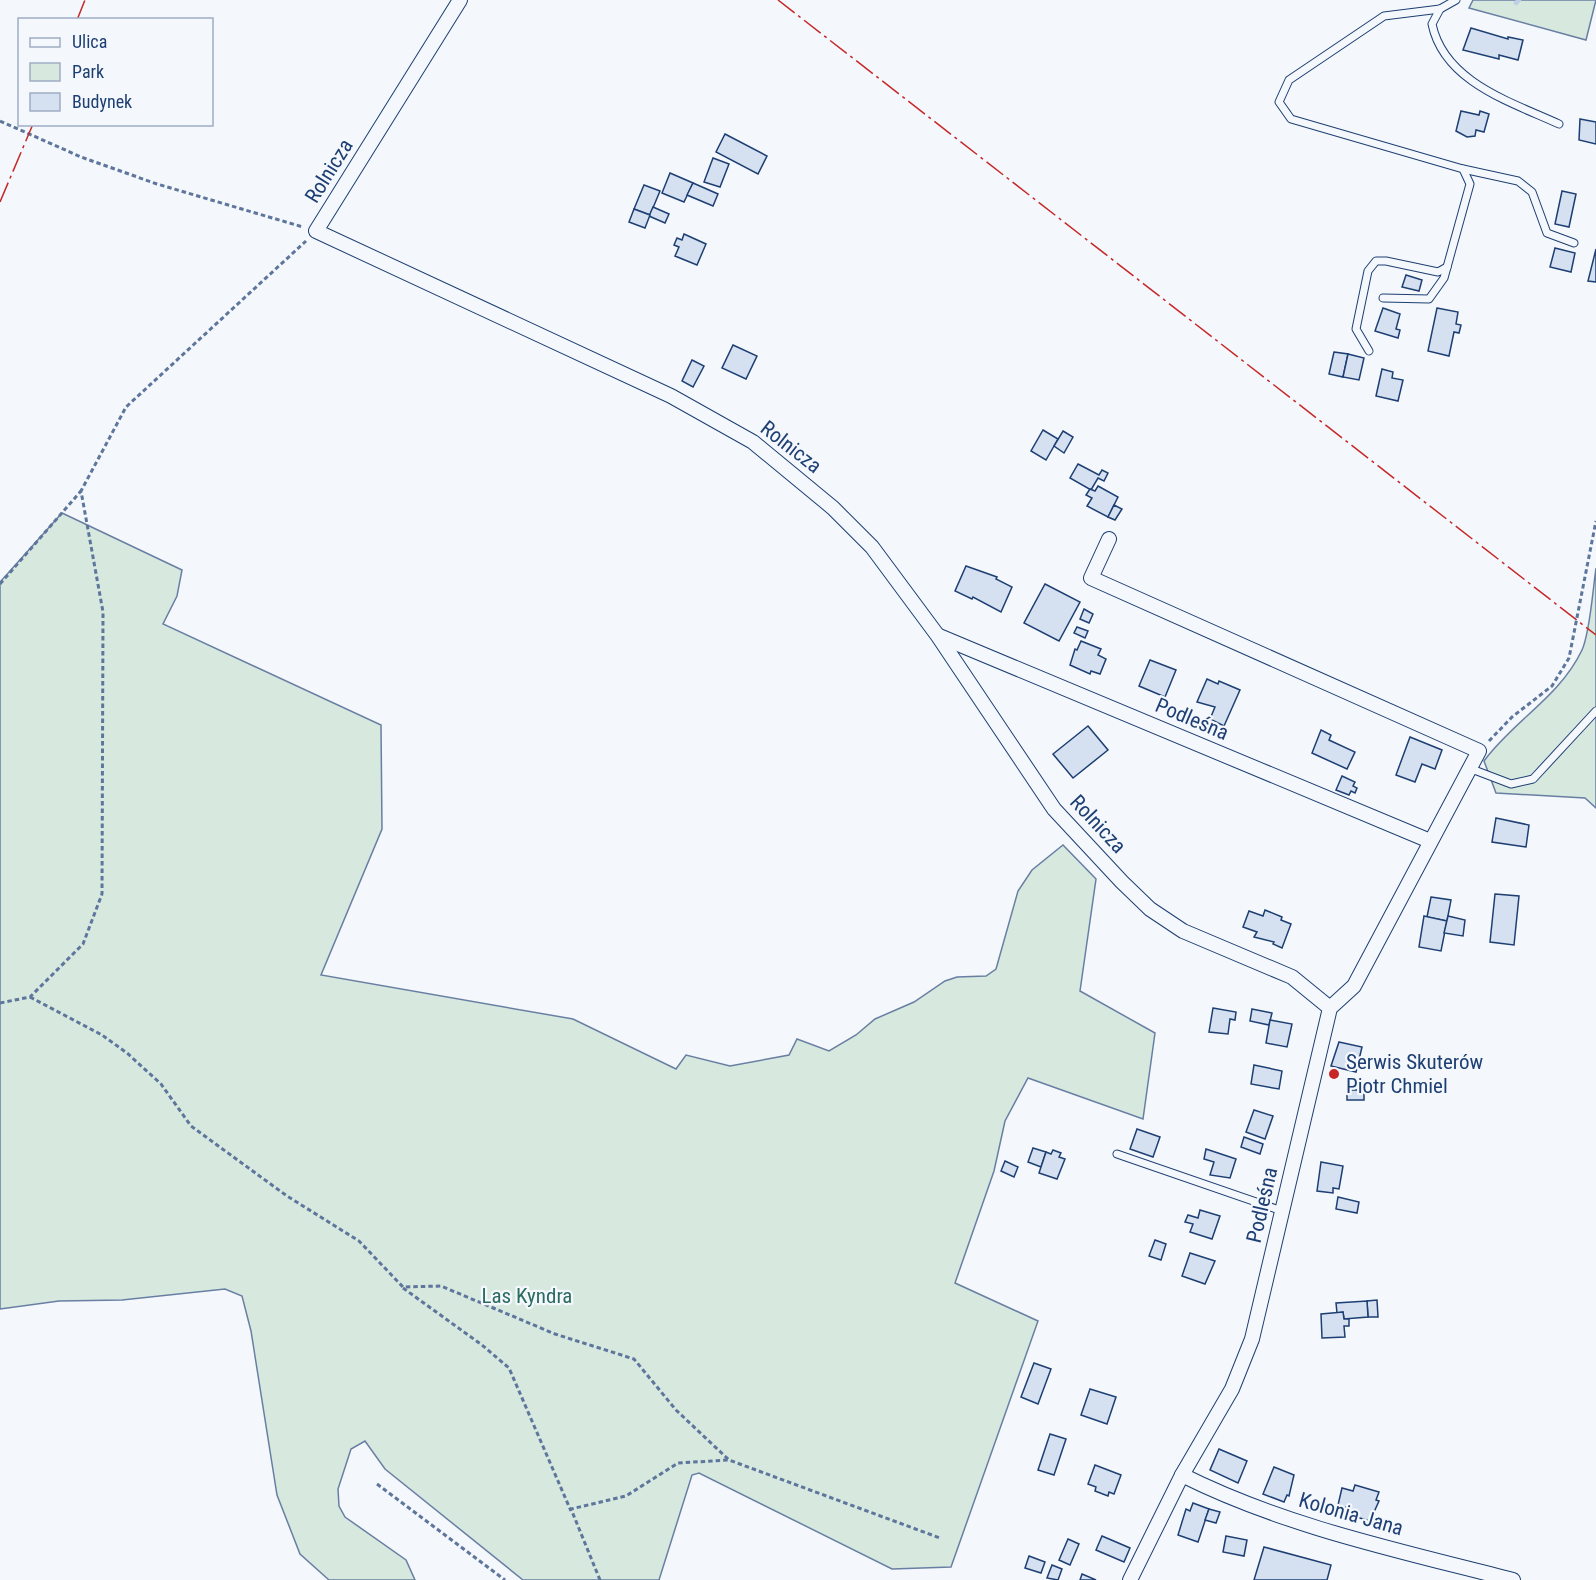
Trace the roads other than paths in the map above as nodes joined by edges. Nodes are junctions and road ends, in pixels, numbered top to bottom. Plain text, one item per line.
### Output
1 (460, 0) edge
2 (1456, 0) edge
3 (1440, 9) junction
4 (1559, 124) dead end
5 (1463, 169) junction
6 (1574, 243) dead end
7 (1447, 267) junction
8 (1383, 298) dead end
9 (1370, 351) dead end
10 (1108, 539) dead end
11 (938, 636) junction
12 (1596, 711) edge
13 (1469, 768) junction
14 (1430, 841) junction
15 (1330, 1008) junction
16 (1117, 1154) dead end
17 (1282, 1211) junction
18 (1182, 1476) junction
19 (1130, 1580) edge
20 (1513, 1580) edge

1 - 11 street, Rolnicza
2 - 3 lane
3 - 4 lane
3 - 5 lane
5 - 6 lane
5 - 7 lane
7 - 8 lane
7 - 9 lane
10 - 13 street
11 - 14 street, Podleśna
11 - 15 street, Rolnicza
12 - 13 lane
13 - 14 street
14 - 15 street
15 - 17 street, Podleśna
16 - 17 lane
17 - 18 street, Podleśna
18 - 19 street, Podleśna
18 - 20 street, Kolonia Jana

